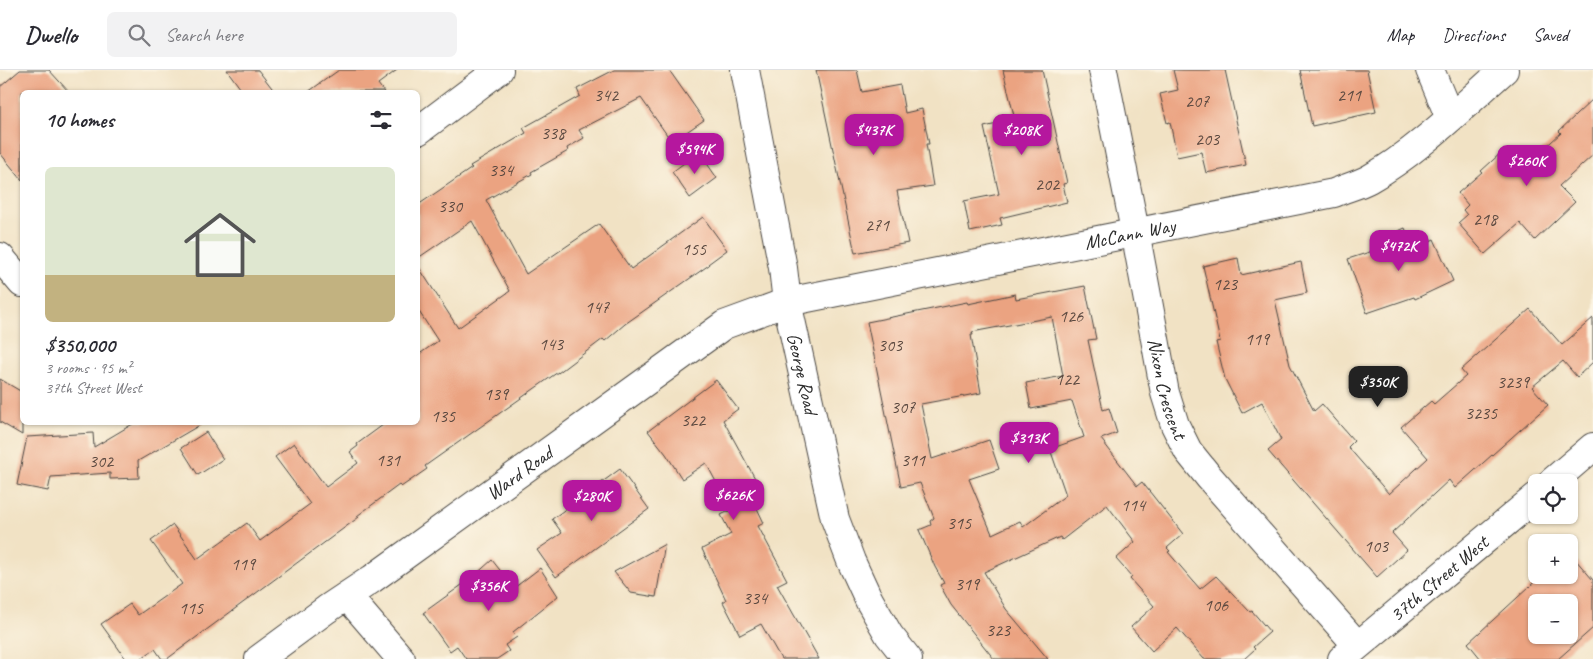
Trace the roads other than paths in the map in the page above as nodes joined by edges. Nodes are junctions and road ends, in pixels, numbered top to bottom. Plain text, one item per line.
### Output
1 (499, 70) edge
2 (745, 70) edge
3 (1103, 70) edge
4 (1430, 70) edge
5 (1504, 70) edge
6 (1450, 118) junction
7 (420, 129) edge
8 (1136, 231) junction
9 (0, 257) edge
10 (20, 281) edge
11 (788, 302) junction
12 (1593, 447) edge
13 (1561, 474) edge
14 (1528, 504) edge
15 (347, 596) junction
16 (1350, 652) edge
17 (259, 659) edge
18 (401, 659) edge
19 (908, 659) edge

1 - 7 street
2 - 11 street, George Road
3 - 8 street, Nixon Crescent
4 - 6 street
5 - 6 street, McCann Way
6 - 8 street, McCann Way
8 - 11 street, McCann Way
8 - 16 street, Nixon Crescent
9 - 10 street
11 - 15 street, Ward Road
11 - 19 street, George Road
12 - 13 street
14 - 16 street, 37th Street West
15 - 17 street, Ward Road
15 - 18 street

